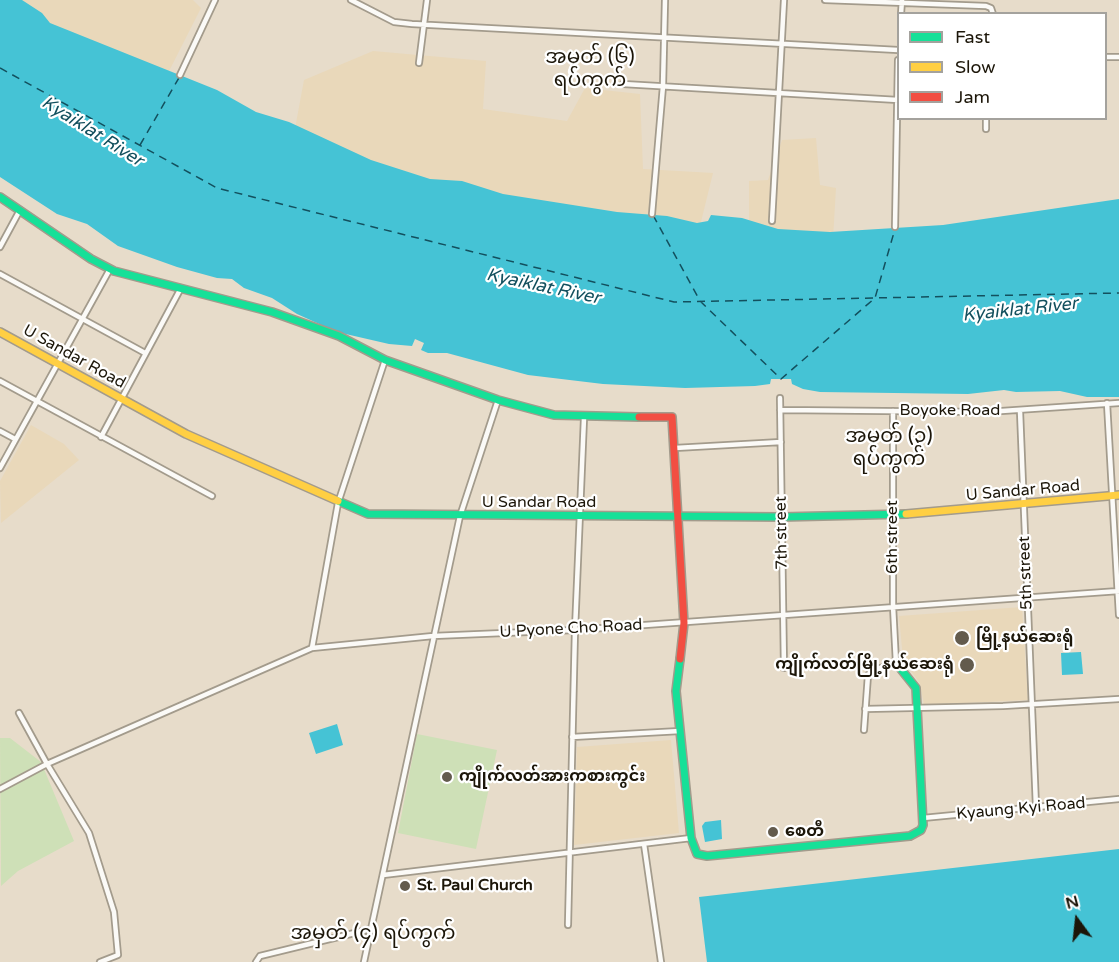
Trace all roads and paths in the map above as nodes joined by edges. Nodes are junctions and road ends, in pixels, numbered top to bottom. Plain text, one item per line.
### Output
1 (215, 0) edge
2 (351, 0) edge
3 (427, 0) edge
4 (665, 0) edge
5 (784, 0) edge
6 (825, 0) edge
7 (902, 2) edge
8 (992, 12) edge
9 (425, 25) junction
10 (664, 39) junction
11 (782, 45) junction
12 (897, 50) edge
13 (419, 63) dead end
14 (180, 75) dead end
15 (623, 84) dead end
16 (663, 86) junction
17 (780, 92) junction
18 (897, 100) edge
19 (898, 120) edge
20 (986, 120) edge
21 (986, 129) dead end
22 (0, 197) edge
23 (20, 210) junction
24 (652, 214) dead end
25 (772, 221) dead end
26 (895, 227) dead end
27 (0, 247) edge
28 (110, 269) junction
29 (0, 273) edge
30 (181, 288) junction
31 (82, 320) junction
32 (0, 332) edge
33 (146, 353) junction
34 (386, 360) junction
35 (58, 364) junction
36 (0, 381) edge
37 (780, 398) dead end
38 (122, 399) junction
39 (498, 400) junction
40 (37, 401) junction
41 (1107, 403) junction
42 (1119, 403) edge
43 (780, 410) junction
44 (893, 411) junction
45 (1020, 411) junction
46 (584, 418) junction
47 (0, 431) edge
48 (101, 437) junction
49 (15, 439) junction
50 (781, 442) junction
51 (675, 448) junction
52 (0, 468) edge
53 (212, 495) dead end
54 (1115, 496) edge
55 (338, 503) junction
56 (1023, 505) junction
57 (893, 515) junction
58 (460, 516) junction
59 (580, 516) junction
60 (679, 517) junction
61 (782, 517) junction
62 (1118, 591) edge
63 (1027, 598) junction
64 (893, 606) junction
65 (783, 614) junction
66 (1119, 615) edge
67 (684, 623) junction
68 (575, 630) junction
69 (433, 636) junction
70 (312, 648) junction
71 (896, 663) junction
72 (784, 668) dead end
73 (1119, 699) edge
74 (1032, 703) junction
75 (918, 708) junction
76 (866, 709) junction
77 (20, 713) dead end
78 (864, 730) dead end
79 (680, 731) junction
80 (572, 737) junction
81 (47, 764) junction
82 (0, 789) edge
83 (1119, 799) edge
84 (1036, 807) junction
85 (923, 818) junction
86 (691, 838) junction
87 (644, 843) junction
88 (568, 852) junction
89 (382, 875) junction
90 (568, 925) dead end
91 (371, 929) junction
92 (100, 962) edge
93 (256, 962) edge
94 (364, 962) edge
95 (661, 962) edge

1 - 14 street
2 - 9 street
3 - 9 street
4 - 10 street
5 - 11 street
6 - 7 street
7 - 8 street
9 - 10 street
9 - 13 street
10 - 11 street
10 - 16 street
11 - 12 street
11 - 17 street
15 - 16 street
16 - 17 street
16 - 24 street
17 - 18 street
17 - 25 street
19 - 26 street
20 - 21 street
22 - 23 street
23 - 27 street
23 - 28 street
28 - 30 street
28 - 31 street
29 - 31 street
30 - 33 street
30 - 34 street
31 - 33 street
31 - 35 street
32 - 35 street, U Sandar Road
33 - 38 street
34 - 39 street
34 - 55 street
35 - 38 street, U Sandar Road
35 - 40 street
36 - 40 street
37 - 43 street, 7th street
38 - 48 street
38 - 55 street, U Sandar Road
39 - 46 street
39 - 58 street
40 - 48 street
40 - 49 street
41 - 42 street, Boyoke Road
41 - 45 street, Boyoke Road
41 - 54 street
43 - 44 street, Boyoke Road
43 - 50 street, 7th street
44 - 45 street, Boyoke Road
44 - 57 street, 6th street
45 - 56 street, 5th street
46 - 51 street
46 - 59 street
47 - 49 street
48 - 53 street
49 - 52 street
50 - 51 street
50 - 61 street, 7th street
51 - 60 street
54 - 56 street, U Sandar Road
54 - 62 street
55 - 58 street, U Sandar Road
55 - 70 street
56 - 57 street, U Sandar Road
56 - 63 street, 5th street
57 - 61 street, U Sandar Road
57 - 64 street, 6th street
58 - 59 street, U Sandar Road
58 - 69 street
59 - 60 street, U Sandar Road
59 - 68 street
60 - 61 street, U Sandar Road
60 - 67 street
61 - 65 street, 7th street
62 - 63 street, U Pyone Cho Road
62 - 66 street
63 - 64 street, U Pyone Cho Road
63 - 74 street, 5th street
64 - 65 street, U Pyone Cho Road
64 - 71 street, 6th street
65 - 67 street, U Pyone Cho Road
65 - 72 street, 7th street
67 - 68 street, U Pyone Cho Road
67 - 79 street
68 - 69 street, U Pyone Cho Road
68 - 80 street
69 - 70 street, U Pyone Cho Road
69 - 89 street
70 - 81 street, U Pyone Cho Road
71 - 75 street
71 - 76 street
73 - 74 street
74 - 75 street
74 - 84 street, 5th street
75 - 76 street
75 - 85 street
76 - 78 street
77 - 81 street
79 - 80 street
79 - 86 street
80 - 88 street
81 - 82 street, U Pyone Cho Road
81 - 92 street
83 - 84 street, Kyaung Kyi Road
84 - 85 street, Kyaung Kyi Road
85 - 86 street
86 - 87 street
87 - 88 street
87 - 95 street
88 - 89 street
88 - 90 street
89 - 91 street
91 - 93 street
91 - 94 street

